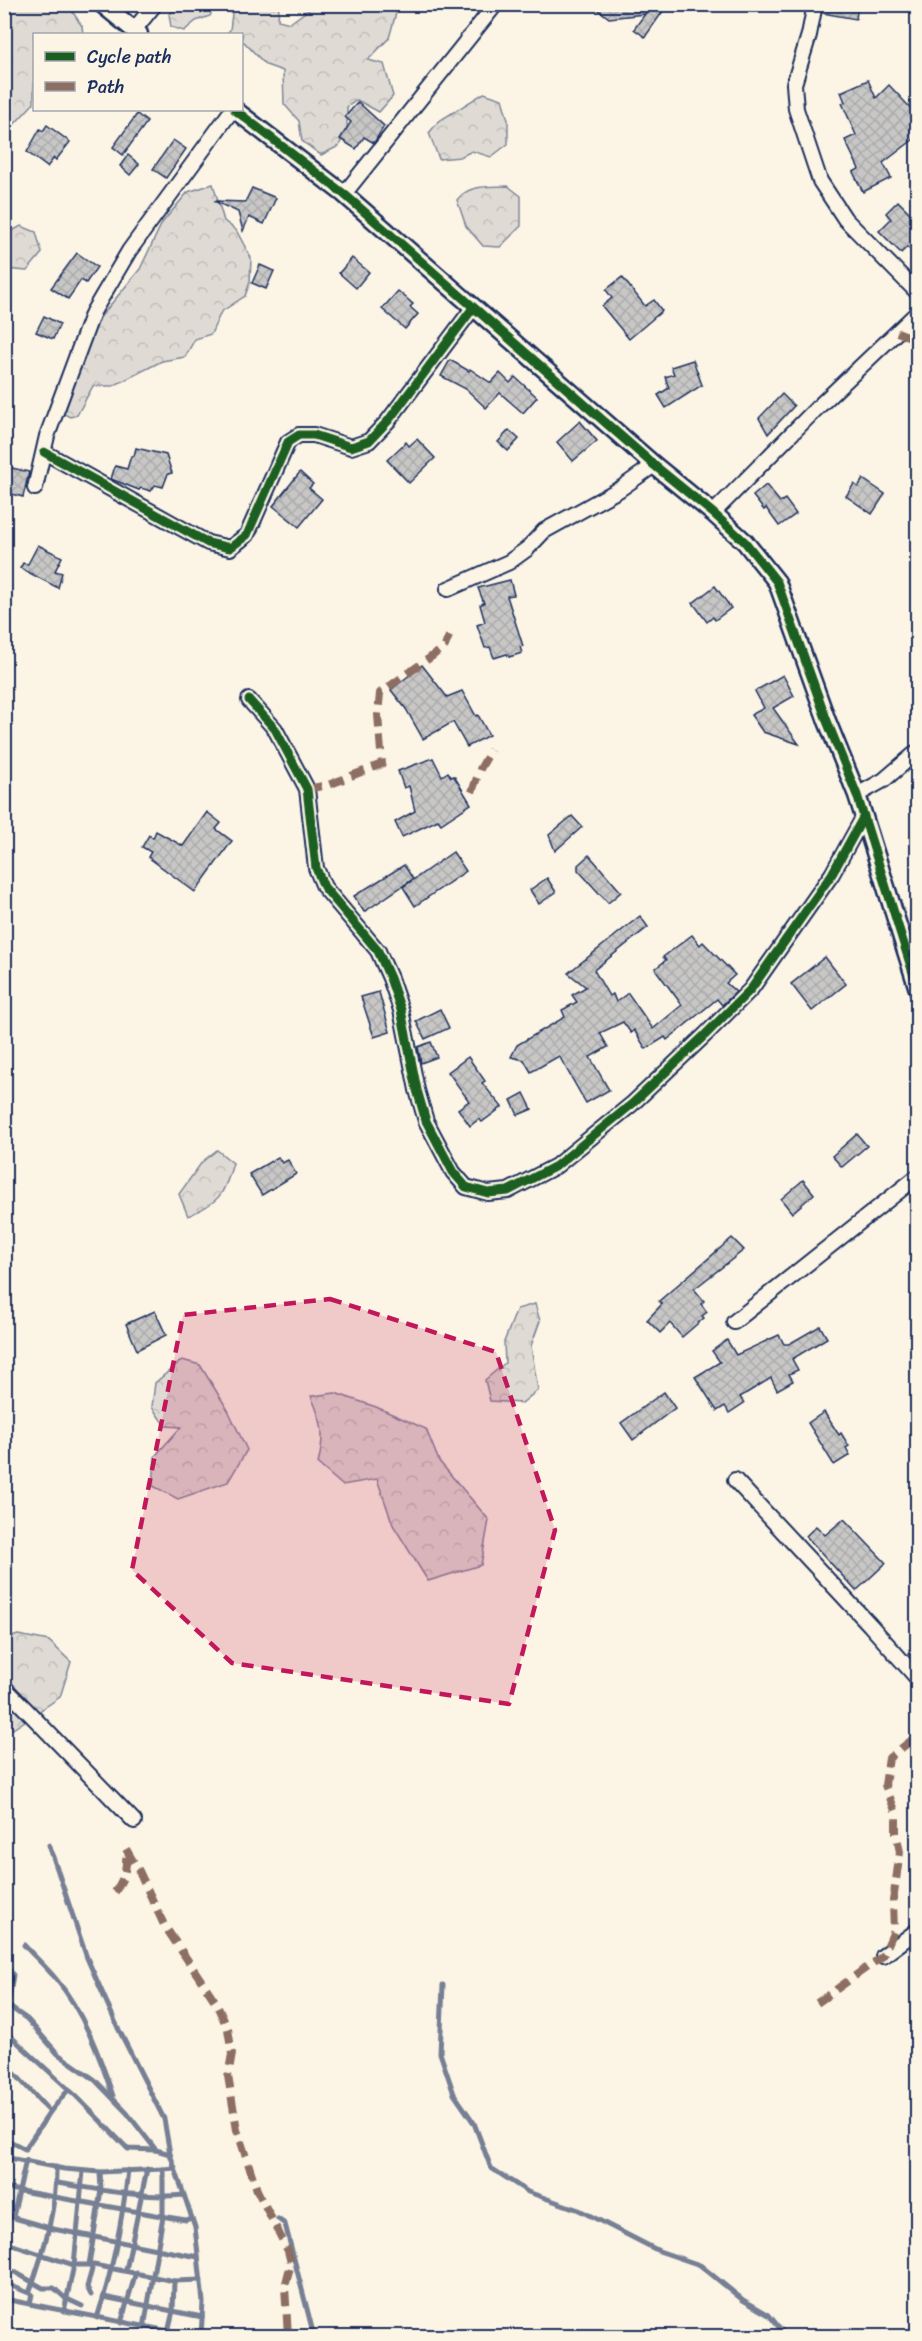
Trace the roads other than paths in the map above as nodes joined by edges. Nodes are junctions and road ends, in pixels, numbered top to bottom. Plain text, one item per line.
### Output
1 (102, 4) edge
2 (155, 4) edge
3 (496, 4) edge
4 (815, 4) edge
5 (137, 32) edge
6 (232, 111) edge
7 (234, 111) edge
8 (344, 194) junction
9 (918, 293) edge
10 (473, 308) junction
11 (918, 312) edge
12 (44, 452) junction
13 (654, 465) junction
14 (35, 488) dead end
15 (712, 513) junction
16 (448, 589) dead end
17 (249, 700) dead end
18 (916, 756) edge
19 (857, 795) junction
20 (864, 816) junction
21 (918, 989) edge
22 (918, 1176) edge
23 (734, 1322) dead end
24 (735, 1480) dead end
25 (918, 1679) edge
26 (4, 1687) edge
27 (134, 1821) dead end
28 (918, 1930) edge
29 (883, 1956) dead end

1 - 5 street
2 - 5 street
3 - 8 street
4 - 9 street
6 - 12 street
7 - 8 street
8 - 10 street
10 - 12 street
10 - 13 street
11 - 15 street
12 - 14 street
13 - 15 street
13 - 16 street
15 - 19 street
17 - 20 street
18 - 19 street
19 - 20 street
20 - 21 street
22 - 23 street
24 - 25 street
26 - 27 street
28 - 29 street

